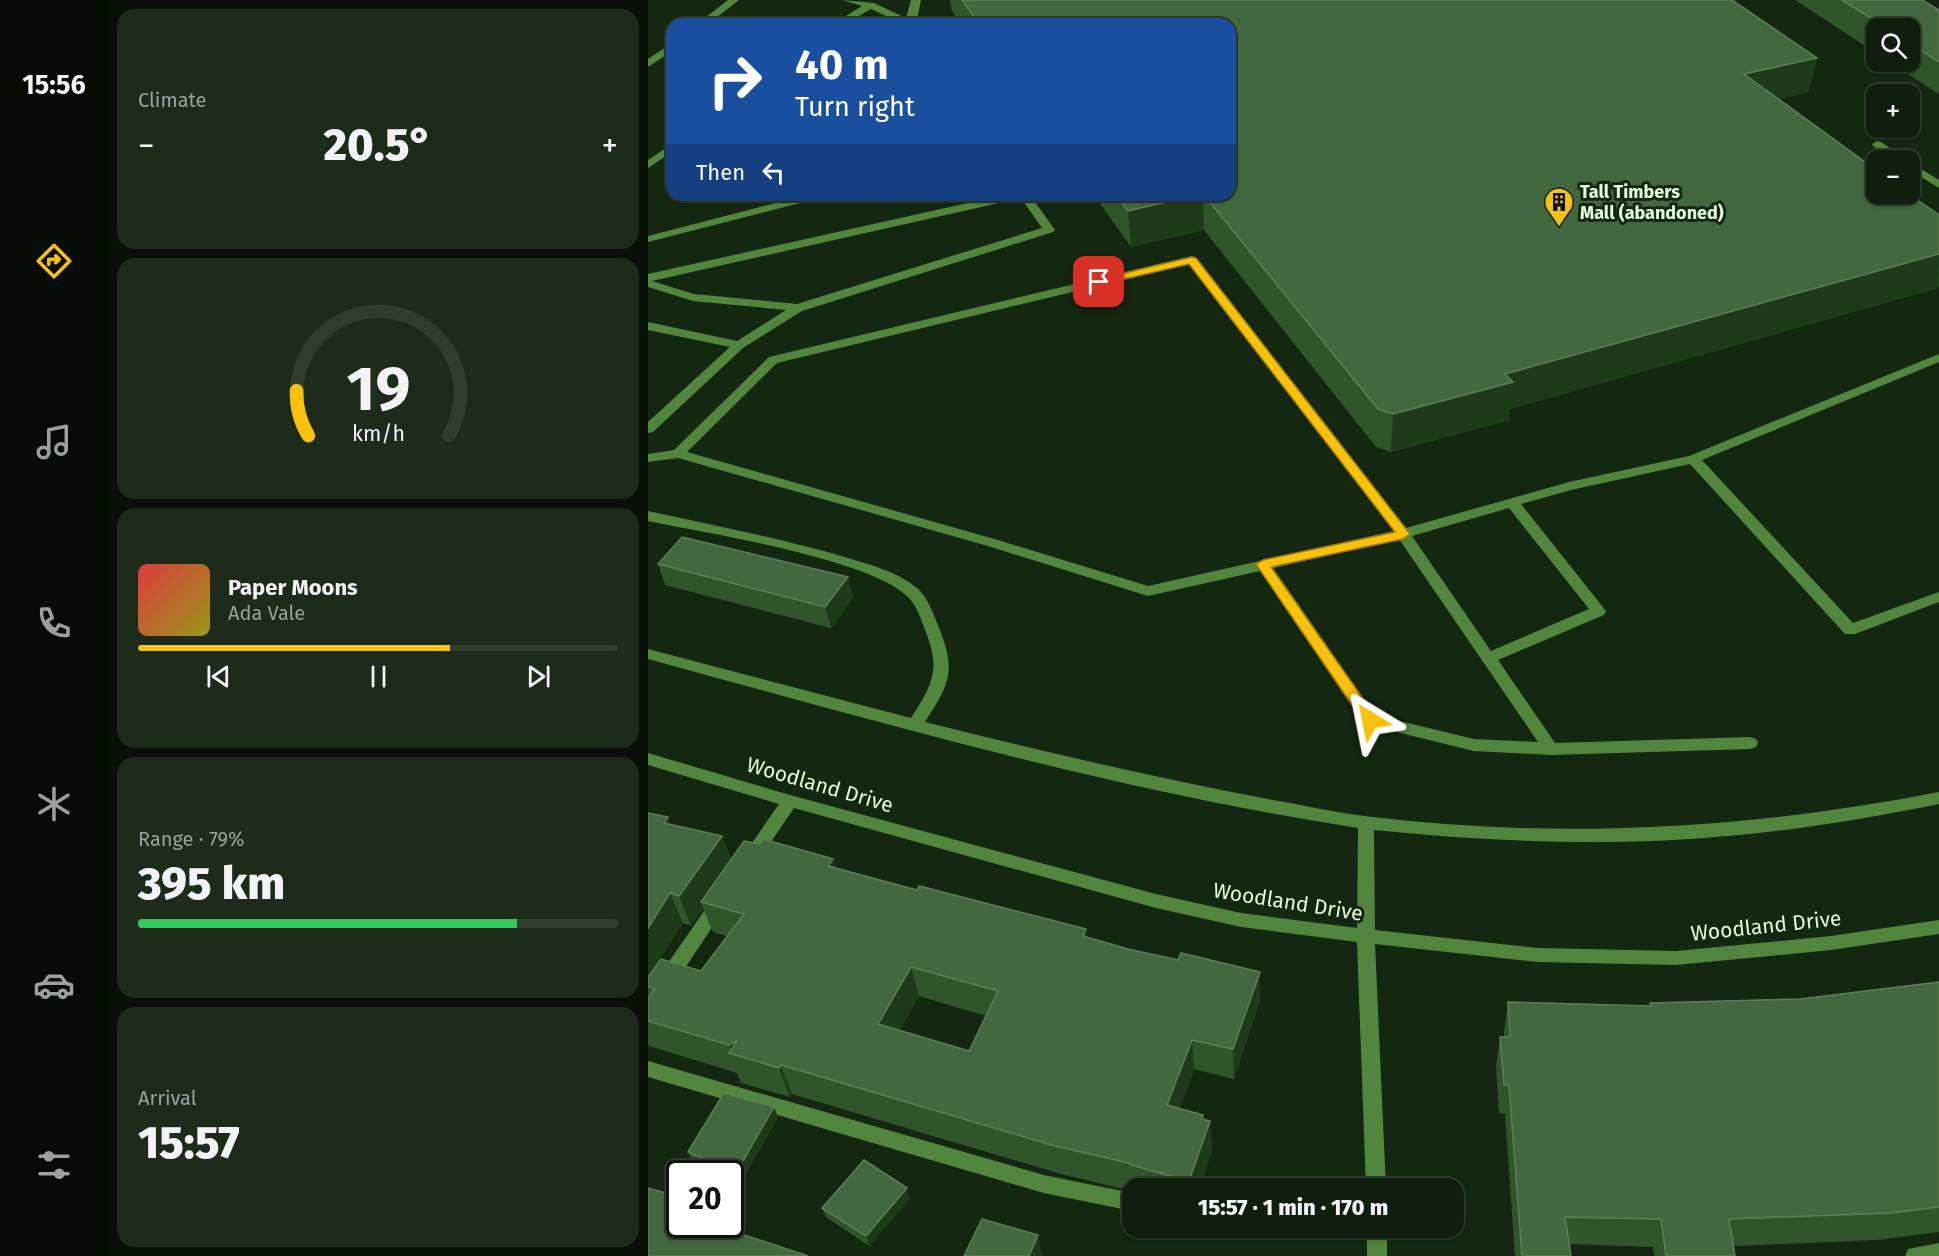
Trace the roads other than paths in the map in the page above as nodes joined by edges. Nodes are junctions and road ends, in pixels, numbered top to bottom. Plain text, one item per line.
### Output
1 (734, 0) edge
2 (847, 0) edge
3 (916, 0) edge
4 (871, 5) junction
5 (710, 18) edge
6 (848, 18) edge
7 (900, 18) edge
8 (912, 18) edge
9 (666, 50) edge
10 (648, 64) edge
11 (1877, 144) dead end
12 (1886, 150) edge
13 (666, 152) edge
14 (648, 165) edge
15 (1920, 172) edge
16 (1939, 185) edge
17 (797, 201) edge
18 (993, 201) edge
19 (1028, 201) edge
20 (648, 239) edge
21 (648, 281) edge
22 (798, 308) junction
23 (648, 326) edge
24 (739, 345) junction
25 (1939, 358) edge
26 (648, 429) edge
27 (678, 454) junction
28 (648, 458) edge
29 (1693, 459) junction
30 (1513, 504) junction
31 (648, 516) edge
32 (1403, 534) junction
33 (1263, 564) junction
34 (1939, 597) edge
35 (648, 654) edge
36 (1488, 658) junction
37 (915, 726) junction
38 (1750, 743) dead end
39 (1551, 749) junction
40 (648, 759) edge
41 (1939, 798) edge
42 (790, 801) junction
43 (1366, 823) junction
44 (742, 870) edge
45 (729, 890) edge
46 (1939, 927) edge
47 (1366, 936) junction
48 (648, 1007) edge
49 (648, 1069) edge
50 (1376, 1178) edge
51 (1122, 1200) edge
52 (1377, 1238) edge
53 (1939, 1253) edge
54 (1377, 1256) edge
55 (1915, 1256) edge

1 - 5 street
2 - 4 street
3 - 8 street
4 - 6 street
4 - 7 street
9 - 10 street
11 - 12 street
13 - 14 street
15 - 16 street
17 - 20 street
18 - 21 street
19 - 22 street
21 - 22 street
22 - 24 street
23 - 24 street
24 - 26 street
25 - 29 street
27 - 28 street
27 - 32 street
27 - 33 street
29 - 30 street
29 - 34 street
30 - 32 street
30 - 36 street
31 - 37 street
32 - 33 street
32 - 36 street
33 - 39 street
35 - 37 street
36 - 39 street
37 - 43 street
38 - 39 street
40 - 42 street, Woodland Drive
41 - 43 street
42 - 44 street
42 - 47 street, Woodland Drive
43 - 47 street
45 - 48 street
46 - 47 street, Woodland Drive
47 - 50 street
49 - 51 street
52 - 54 street
53 - 55 street

